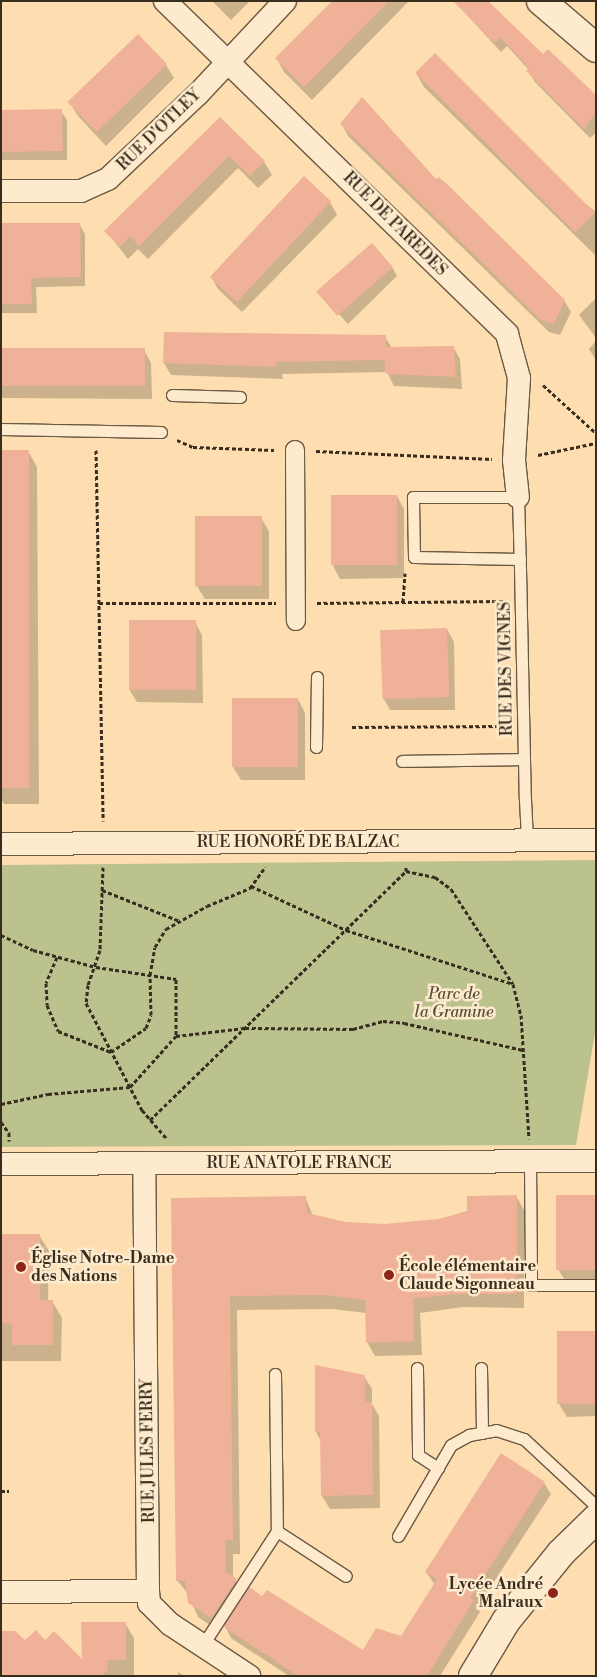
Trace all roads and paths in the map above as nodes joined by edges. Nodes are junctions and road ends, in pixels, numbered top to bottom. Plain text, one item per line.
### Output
1 (165, 1) edge
2 (285, 1) edge
3 (541, 1) edge
4 (596, 48) edge
5 (228, 61) junction
6 (1, 191) edge
7 (513, 357) junction
8 (172, 395) dead end
9 (240, 397) dead end
10 (1, 429) edge
11 (96, 431) junction
12 (161, 432) joint
13 (596, 434) edge
14 (596, 443) edge
15 (295, 450) junction
16 (514, 460) junction
17 (518, 497) junction
18 (414, 558) junction
19 (520, 559) junction
20 (404, 602) dead end
21 (296, 621) dead end
22 (317, 677) dead end
23 (523, 726) junction
24 (352, 727) dead end
25 (316, 747) dead end
26 (524, 758) junction
27 (402, 761) dead end
28 (527, 840) junction
29 (596, 840) edge
30 (405, 841) junction
31 (284, 842) junction
32 (104, 843) junction
33 (1, 844) edge
34 (406, 871) junction
35 (252, 886) junction
36 (102, 890) junction
37 (180, 921) junction
38 (346, 930) junction
39 (1, 936) edge
40 (58, 957) junction
41 (96, 967) junction
42 (150, 975) junction
43 (513, 984) junction
44 (245, 1028) junction
45 (176, 1036) junction
46 (523, 1050) junction
47 (111, 1052) junction
48 (130, 1087) junction
49 (1, 1104) edge
50 (150, 1120) junction
51 (530, 1162) junction
52 (596, 1162) edge
53 (1, 1164) edge
54 (144, 1164) junction
55 (171, 1164) junction
56 (596, 1285) edge
57 (417, 1368) dead end
58 (481, 1368) dead end
59 (275, 1374) dead end
60 (482, 1433) junction
61 (438, 1468) junction
62 (1, 1491) edge
63 (9, 1491) dead end
64 (596, 1506) edge
65 (596, 1520) edge
66 (277, 1531) junction
67 (398, 1536) dead end
68 (346, 1576) dead end
69 (148, 1591) junction
70 (1, 1592) edge
71 (202, 1646) junction
72 (249, 1676) edge
73 (473, 1676) edge

1 - 5 street, RUE DE PAREDES
2 - 5 street, RUE D'OTLEY
3 - 4 street
5 - 6 street, RUE D'OTLEY
5 - 7 street, RUE DE PAREDES
7 - 13 path
7 - 16 street, RUE DE PAREDES
8 - 9 lane
10 - 11 lane
11 - 12 lane
11 - 32 path
12 - 15 path
14 - 16 path
15 - 16 path
15 - 21 street
16 - 17 street, RUE DE PAREDES
17 - 18 lane
17 - 19 lane, RUE DES VIGNES
18 - 19 lane
18 - 20 path
19 - 23 lane, RUE DES VIGNES
22 - 25 lane
23 - 24 path
23 - 26 lane, RUE DES VIGNES
26 - 27 lane
26 - 28 lane, RUE DES VIGNES
28 - 29 street, RUE HONORÉ DE BALZAC
28 - 30 street, RUE HONORÉ DE BALZAC
30 - 31 street, RUE HONORÉ DE BALZAC
30 - 34 path
31 - 32 street, RUE HONORÉ DE BALZAC
31 - 35 path
32 - 33 street, RUE HONORÉ DE BALZAC
32 - 36 path
34 - 38 path
34 - 43 path
35 - 37 path
35 - 38 path
36 - 37 path
36 - 41 path
37 - 42 path
38 - 43 path
38 - 44 path
39 - 40 path
40 - 41 path
40 - 47 path
41 - 42 path
41 - 47 path
42 - 45 path
42 - 47 path
43 - 46 path
44 - 45 path
44 - 46 path
44 - 50 path
45 - 48 path
46 - 51 path
47 - 48 path
48 - 49 path
48 - 50 path
50 - 55 path
51 - 52 street, RUE ANATOLE FRANCE
51 - 55 street, RUE ANATOLE FRANCE
51 - 56 lane
53 - 54 street, RUE ANATOLE FRANCE
54 - 55 street, RUE ANATOLE FRANCE
54 - 69 street, RUE JULES FERRY
57 - 61 lane
58 - 60 lane
59 - 66 lane
60 - 61 lane
60 - 64 lane
61 - 67 lane
62 - 63 path
65 - 73 street
66 - 68 lane
66 - 71 lane
69 - 70 street
69 - 71 street
71 - 72 street

